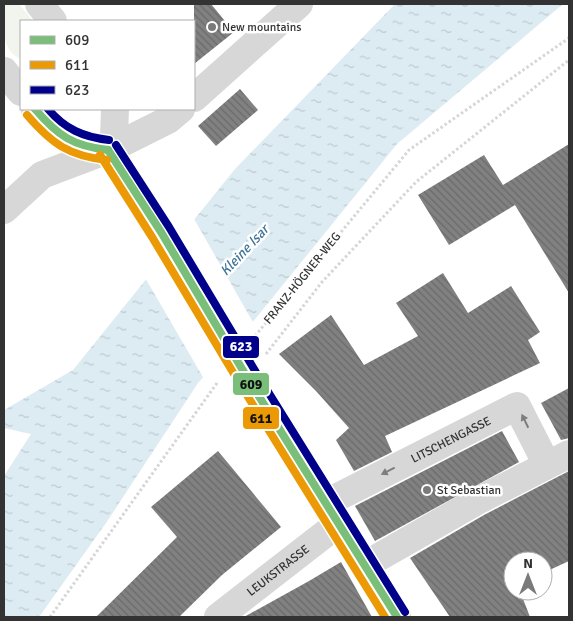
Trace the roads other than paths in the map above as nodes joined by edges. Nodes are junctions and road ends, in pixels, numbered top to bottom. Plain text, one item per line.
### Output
1 (39, 4) edge
2 (299, 4) edge
3 (52, 20) edge
4 (4, 71) edge
5 (20, 91) edge
6 (195, 97) edge
7 (35, 110) edge
8 (115, 110) edge
9 (180, 110) edge
10 (108, 150) junction
11 (4, 210) edge
12 (558, 460) edge
13 (333, 513) junction
14 (365, 565) junction
15 (218, 617) edge
16 (397, 617) edge

1 - 3 street
2 - 6 street
4 - 5 street
7 - 10 street
8 - 10 street
9 - 10 street
10 - 11 street
10 - 13 street
12 -> 13 street, LITSCHENGASSE
12 - 14 street, LITSCHENGASSE
13 - 14 street
13 - 15 street, LEUKSTRASSE
14 - 16 street

